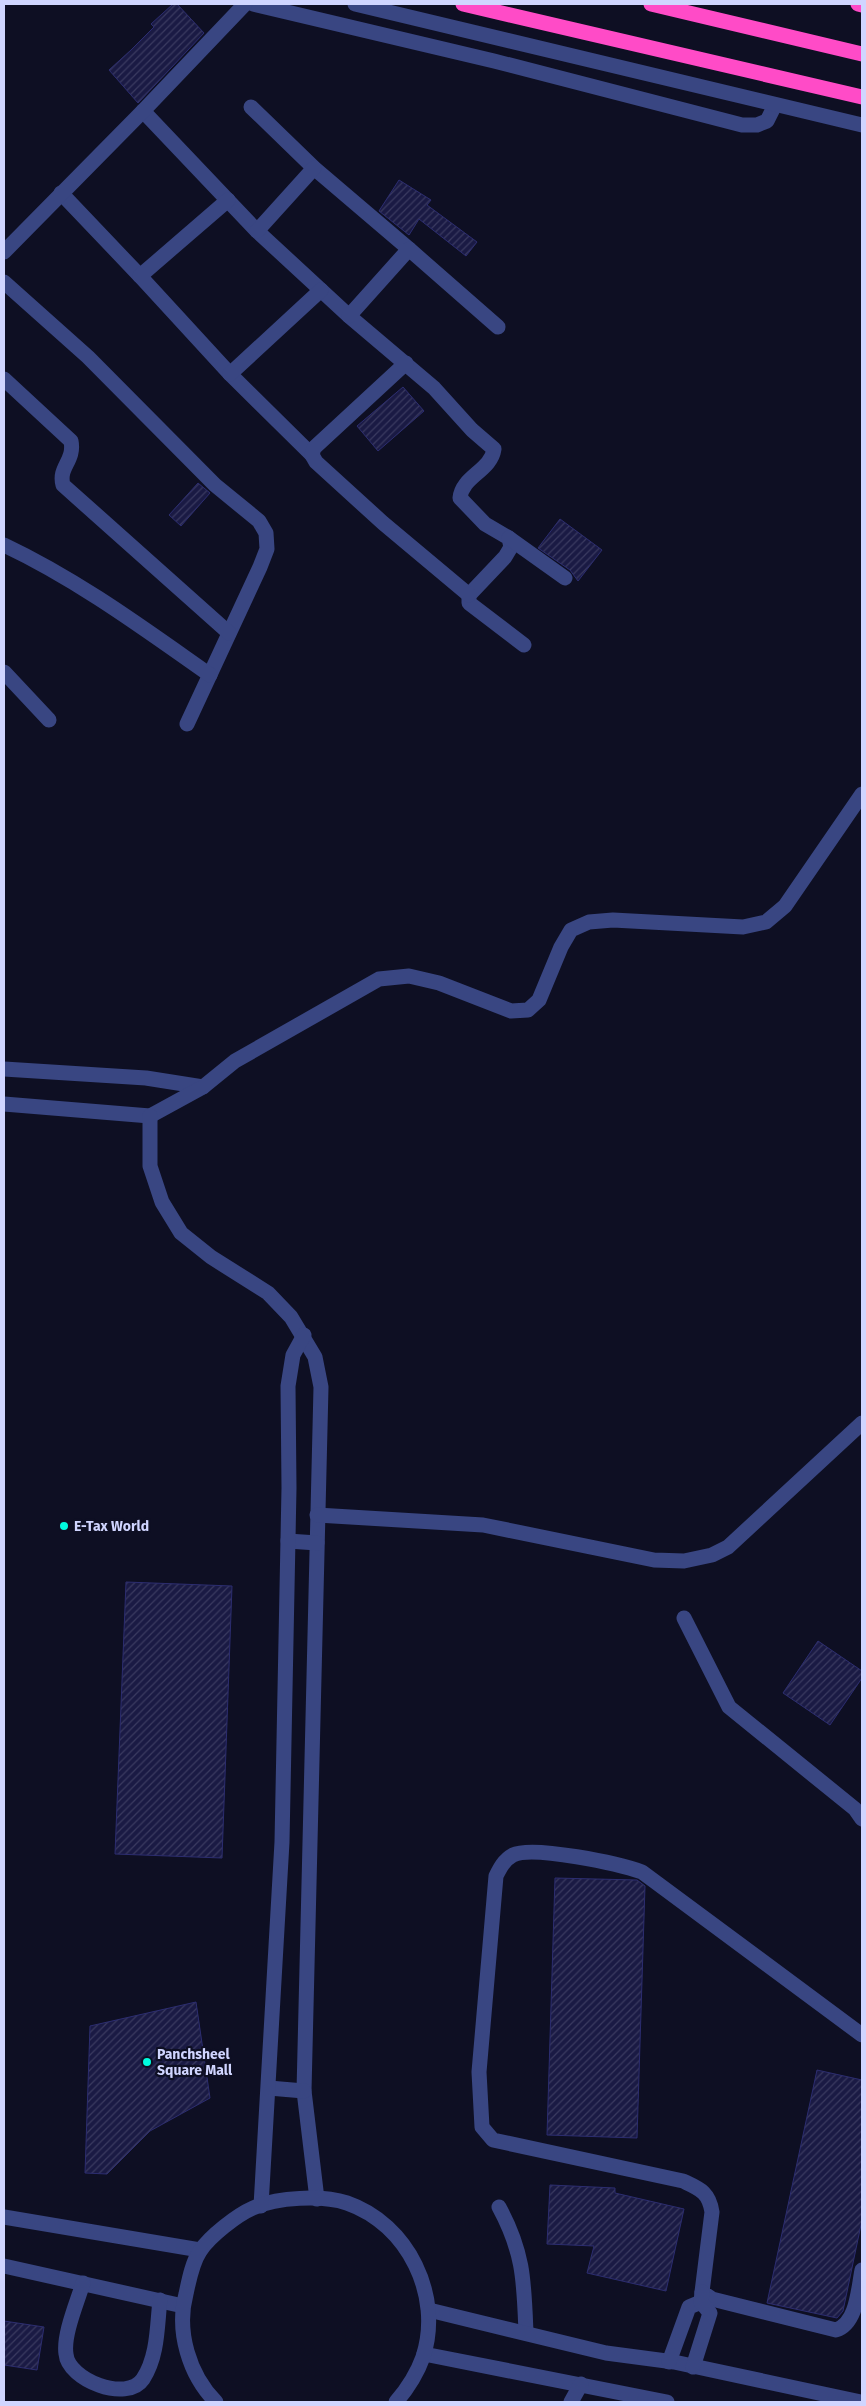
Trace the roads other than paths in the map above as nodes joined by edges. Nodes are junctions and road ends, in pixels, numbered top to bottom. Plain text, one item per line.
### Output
1 (245, 4) edge
2 (253, 4) edge
3 (354, 4) edge
4 (463, 4) edge
5 (651, 4) edge
6 (858, 4) edge
7 (862, 5) edge
8 (862, 54) edge
9 (680, 82) junction
10 (862, 97) edge
11 (775, 105) junction
12 (667, 106) junction
13 (251, 107) dead end
14 (143, 111) junction
15 (862, 125) edge
16 (314, 168) junction
17 (61, 193) junction
18 (228, 200) junction
19 (257, 231) junction
20 (6, 245) edge
21 (409, 249) junction
22 (140, 276) junction
23 (4, 282) edge
24 (321, 290) junction
25 (349, 316) junction
26 (498, 327) dead end
27 (406, 363) junction
28 (230, 374) junction
29 (4, 379) edge
30 (312, 455) junction
31 (509, 538) junction
32 (4, 545) edge
33 (565, 578) dead end
34 (469, 595) junction
35 (229, 633) junction
36 (524, 645) dead end
37 (4, 672) edge
38 (210, 675) junction
39 (49, 720) dead end
40 (187, 724) dead end
41 (862, 794) edge
42 (4, 1069) edge
43 (203, 1087) junction
44 (4, 1104) edge
45 (150, 1116) junction
46 (304, 1335) junction
47 (862, 1422) edge
48 (317, 1515) junction
49 (288, 1541) junction
50 (316, 1543) junction
51 (684, 1618) dead end
52 (862, 1819) edge
53 (862, 2035) edge
54 (269, 2088) junction
55 (304, 2091) junction
56 (316, 2199) junction
57 (261, 2206) junction
58 (499, 2206) dead end
59 (4, 2217) edge
60 (200, 2250) junction
61 (4, 2266) edge
62 (862, 2270) edge
63 (83, 2284) junction
64 (702, 2297) junction
65 (160, 2300) junction
66 (183, 2306) junction
67 (429, 2310) junction
68 (526, 2333) junction
69 (424, 2354) junction
70 (669, 2362) junction
71 (694, 2367) junction
72 (581, 2384) junction
73 (216, 2402) edge
74 (396, 2402) edge
75 (571, 2402) edge
76 (667, 2402) edge
77 (861, 2402) edge

1 - 14 street
2 - 12 street
3 - 9 street
4 - 10 highway
5 - 8 highway
6 - 7 highway
9 - 11 street
9 - 12 street
11 - 12 street
11 - 15 street
13 - 16 street
14 - 17 street
14 - 18 street
16 - 19 street
16 - 21 street
17 - 20 street
17 - 22 street
18 - 19 street
18 - 22 street
19 - 24 street
21 - 25 street
21 - 26 street
22 - 28 street
23 - 35 street
24 - 25 street
24 - 28 street
25 - 27 street
27 - 30 street
27 - 31 street
28 - 30 street
29 - 35 street
30 - 34 street
31 - 33 street
31 - 34 street
32 - 38 street
34 - 36 street
35 - 38 street
37 - 39 street
38 - 40 street
41 - 43 street
42 - 43 street
43 - 45 street
44 - 45 street
45 - 46 street
46 - 48 street
46 - 49 street
47 - 48 street
48 - 50 street
49 - 50 street
49 - 54 street
50 - 55 street
51 - 52 street
53 - 64 street
54 - 55 street
54 - 57 street
55 - 56 street
56 - 57 street
56 - 67 street
57 - 60 street
58 - 68 street
59 - 60 street
60 - 66 street
61 - 63 street
62 - 64 street
63 - 65 street
63 - 65 street
64 - 70 street
64 - 71 street
65 - 66 street
66 - 73 street
67 - 68 street
67 - 69 street
68 - 70 street
69 - 72 street
69 - 74 street
70 - 71 street
71 - 77 street
72 - 75 street
72 - 76 street

